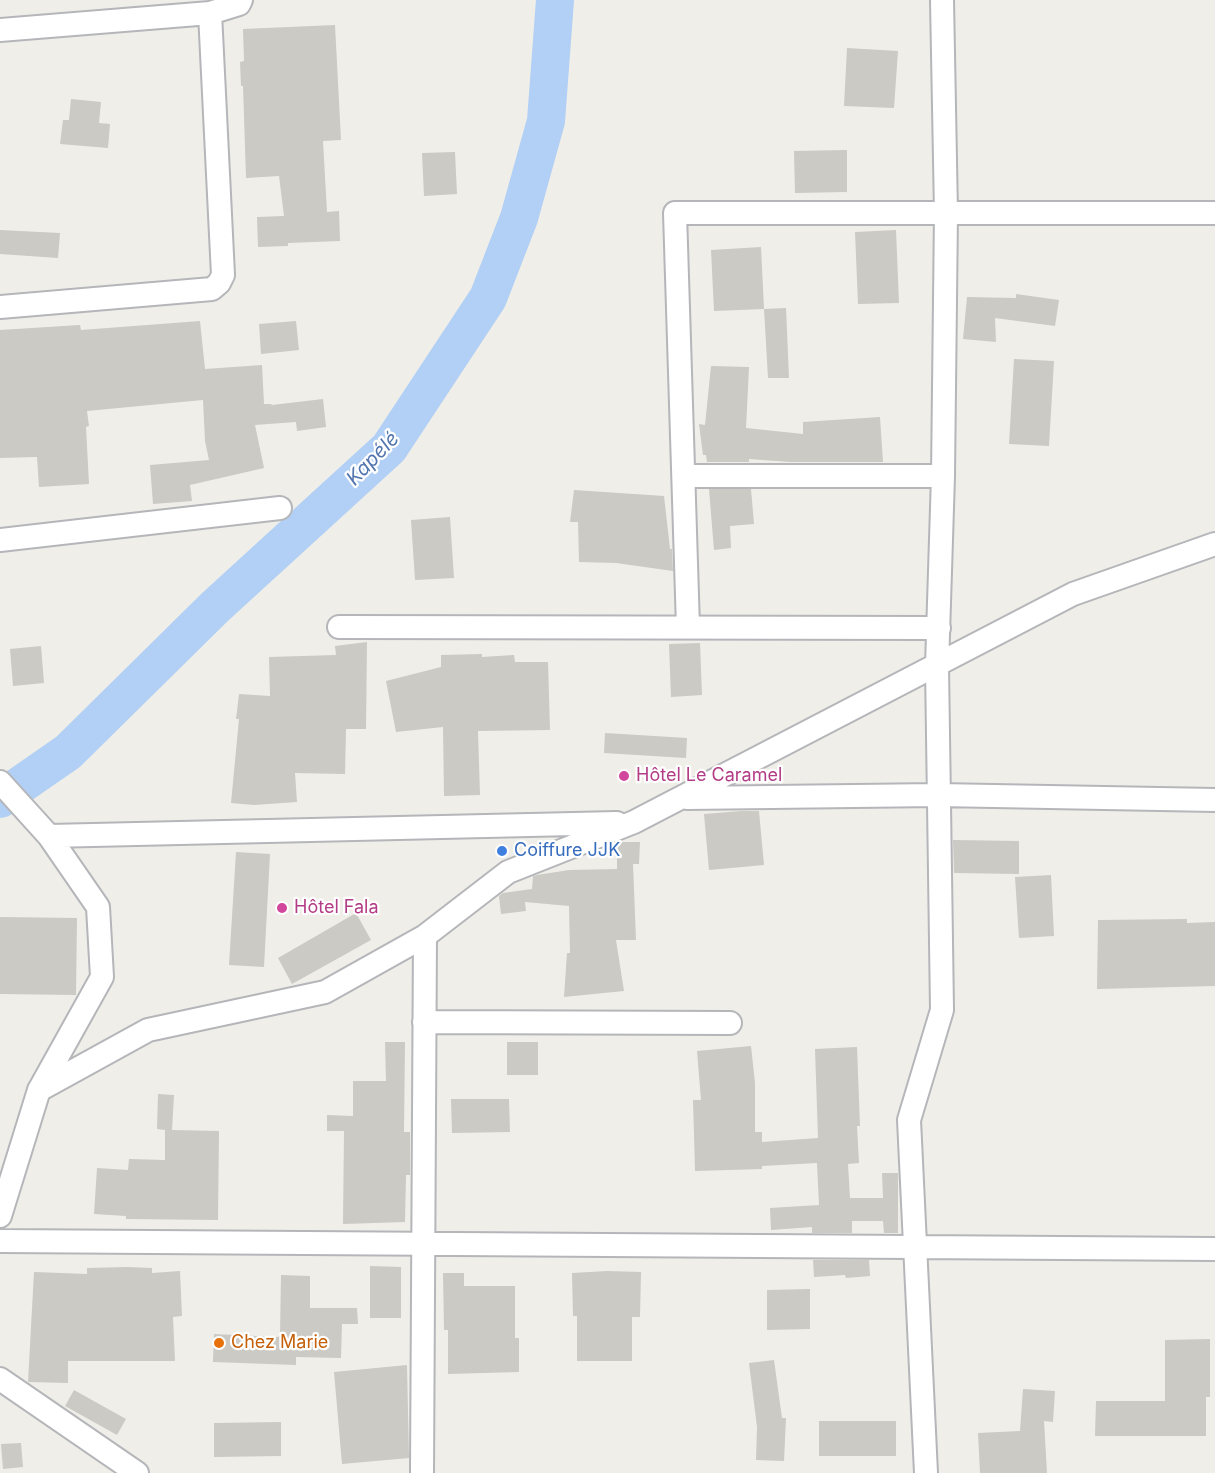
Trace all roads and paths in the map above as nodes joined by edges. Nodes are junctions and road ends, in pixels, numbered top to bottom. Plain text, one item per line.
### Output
1 (241, 0) edge
2 (942, 0) edge
3 (210, 13) junction
4 (0, 30) edge
5 (946, 213) junction
6 (1215, 213) edge
7 (0, 307) edge
8 (685, 476) junction
9 (944, 476) junction
10 (280, 508) dead end
11 (0, 540) edge
12 (1215, 544) edge
13 (339, 627) dead end
14 (688, 627) junction
15 (939, 628) junction
16 (938, 666) junction
17 (0, 783) edge
18 (938, 795) junction
19 (682, 798) junction
20 (1215, 800) edge
21 (634, 822) junction
22 (49, 836) junction
23 (425, 936) junction
24 (424, 1023) junction
25 (730, 1023) dead end
26 (39, 1090) junction
27 (0, 1216) edge
28 (0, 1241) edge
29 (424, 1243) junction
30 (916, 1246) junction
31 (1215, 1249) edge
32 (0, 1379) edge
33 (137, 1473) edge
34 (422, 1473) edge
35 (926, 1473) edge

1 - 3 street
2 - 5 street
3 - 4 street
3 - 7 street
5 - 6 street
5 - 8 street
5 - 9 street
8 - 9 street
8 - 14 street
9 - 15 street
10 - 11 street
12 - 16 street
13 - 14 street
14 - 15 street
15 - 16 street
16 - 18 street
16 - 19 street
17 - 22 street
18 - 19 street
18 - 20 street
18 - 30 street
19 - 21 street
21 - 22 street
21 - 23 street
22 - 26 street
23 - 24 street
23 - 26 street
24 - 25 street
24 - 29 street
26 - 27 street
28 - 29 street
29 - 30 street
29 - 34 street
30 - 31 street
30 - 35 street
32 - 33 street

